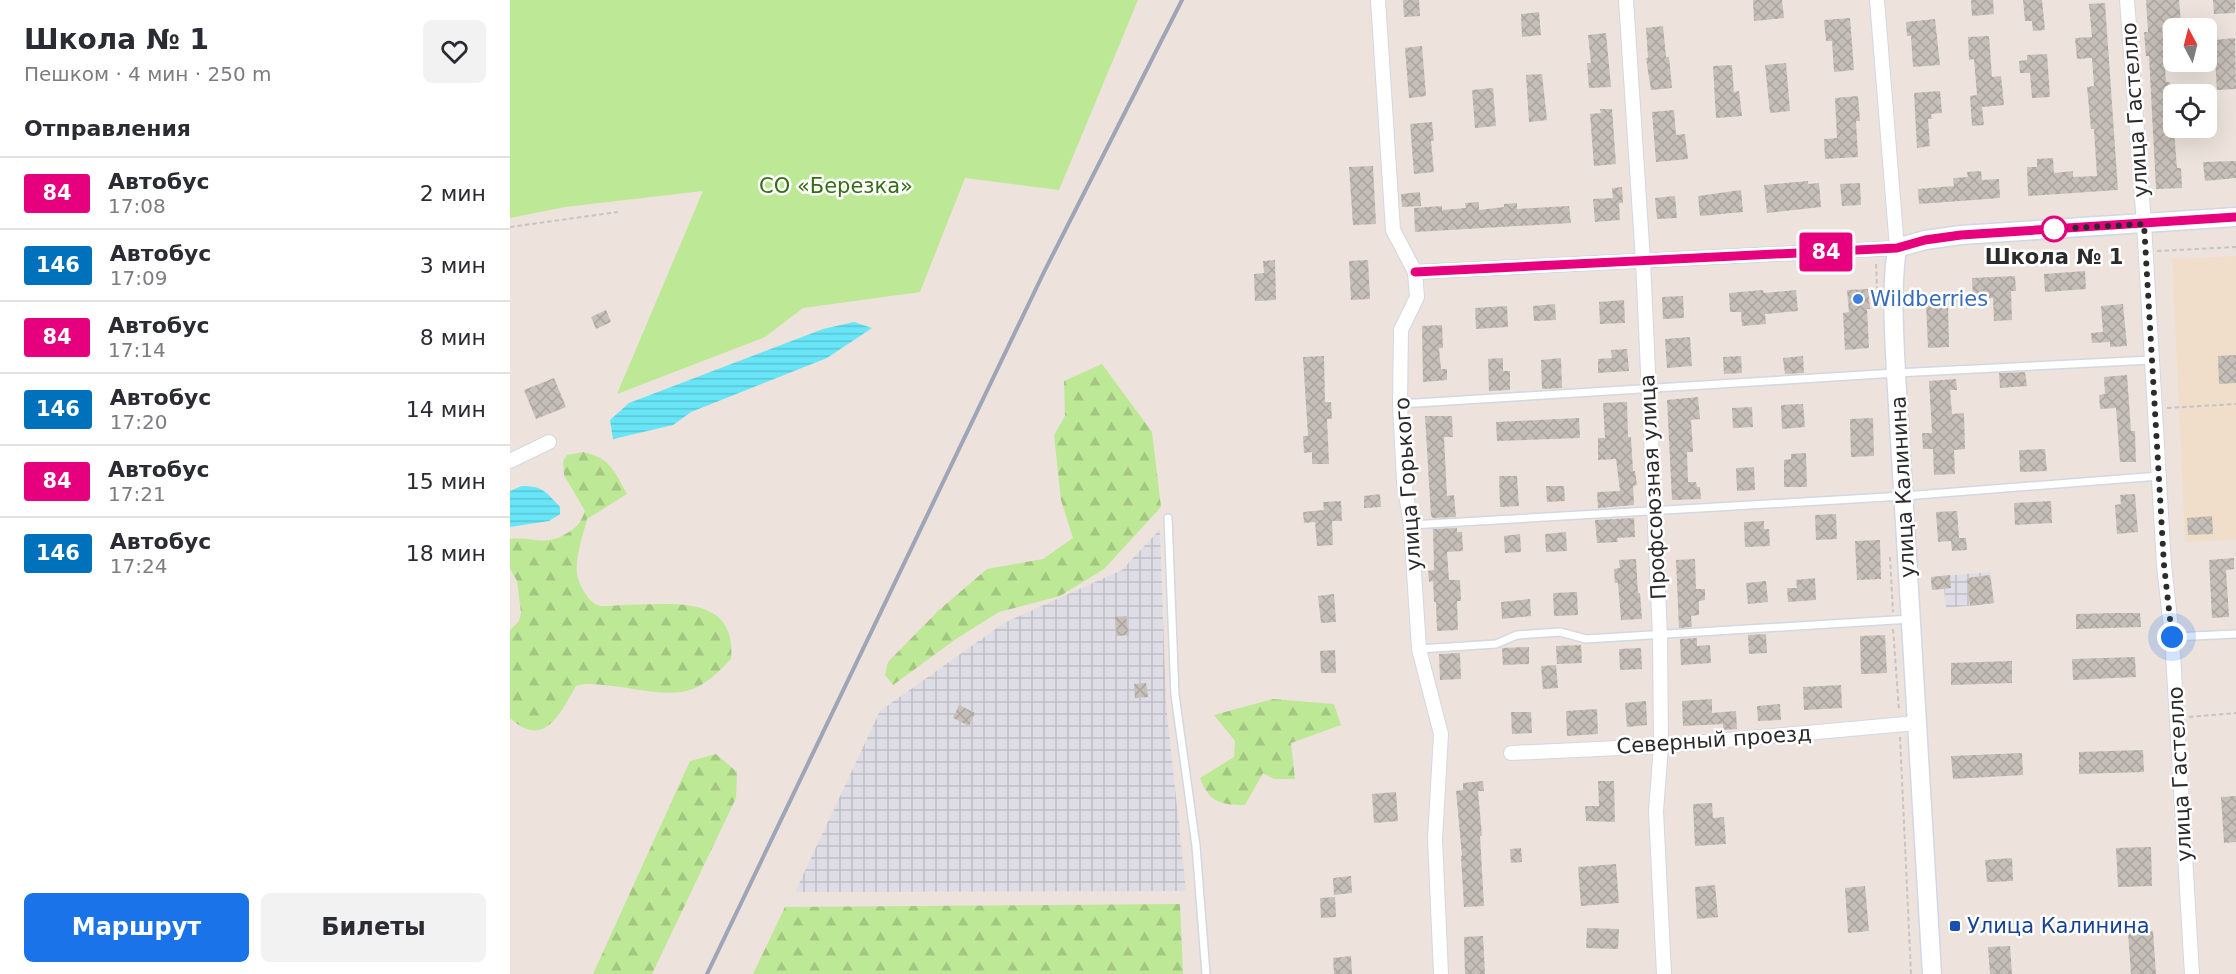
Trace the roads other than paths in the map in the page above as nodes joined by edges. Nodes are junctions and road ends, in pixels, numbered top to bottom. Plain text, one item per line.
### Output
1 (1378, 0) edge
2 (1626, 0) edge
3 (1877, 0) edge
4 (2127, 0) edge
5 (2236, 217) edge
6 (2144, 224) junction
7 (1897, 248) junction
8 (1643, 261) junction
9 (1415, 272) junction
10 (2152, 360) junction
11 (1896, 373) junction
12 (1649, 388) junction
13 (1400, 404) junction
14 (549, 442) dead end
15 (510, 461) edge
16 (2159, 476) junction
17 (1904, 496) junction
18 (1654, 511) junction
19 (1168, 518) dead end
20 (1411, 525) junction
21 (1911, 619) junction
22 (2236, 634) edge
23 (1660, 635) junction
24 (2172, 637) junction
25 (1419, 649) junction
26 (1917, 723) junction
27 (1661, 746) junction
28 (1511, 753) dead end
29 (1206, 974) edge
30 (1441, 974) edge
31 (1664, 974) edge
32 (1932, 974) edge
33 (2192, 974) edge

1 - 9 street, улица Горького
2 - 8 street, Профсоюзная улица
3 - 7 street, улица Калинина
4 - 6 street, улица Гастелло
5 - 6 main road
6 - 7 main road
6 - 10 street, улица Гастелло
7 - 8 street
7 - 11 main road, улица Калинина
8 - 9 street
8 - 12 street, Профсоюзная улица
9 - 13 street, улица Горького
10 - 11 lane
10 - 16 street, улица Гастелло
11 - 12 lane
11 - 17 main road, улица Калинина
12 - 13 lane
12 - 18 street, Профсоюзная улица
13 - 20 street, улица Горького
14 - 15 street
16 - 17 lane
16 - 24 street, улица Гастелло
17 - 18 lane
17 - 21 main road, улица Калинина
18 - 20 lane
18 - 23 street, Профсоюзная улица
19 - 29 lane
20 - 25 street, улица Горького
21 - 23 lane
21 - 26 main road, улица Калинина
22 - 24 lane
23 - 25 lane
23 - 27 street, Профсоюзная улица
24 - 33 street, улица Гастелло
25 - 30 street, улица Горького
26 - 27 street, Северный проезд
26 - 32 main road, улица Калинина
27 - 28 street, Северный проезд
27 - 31 street, Профсоюзная улица

